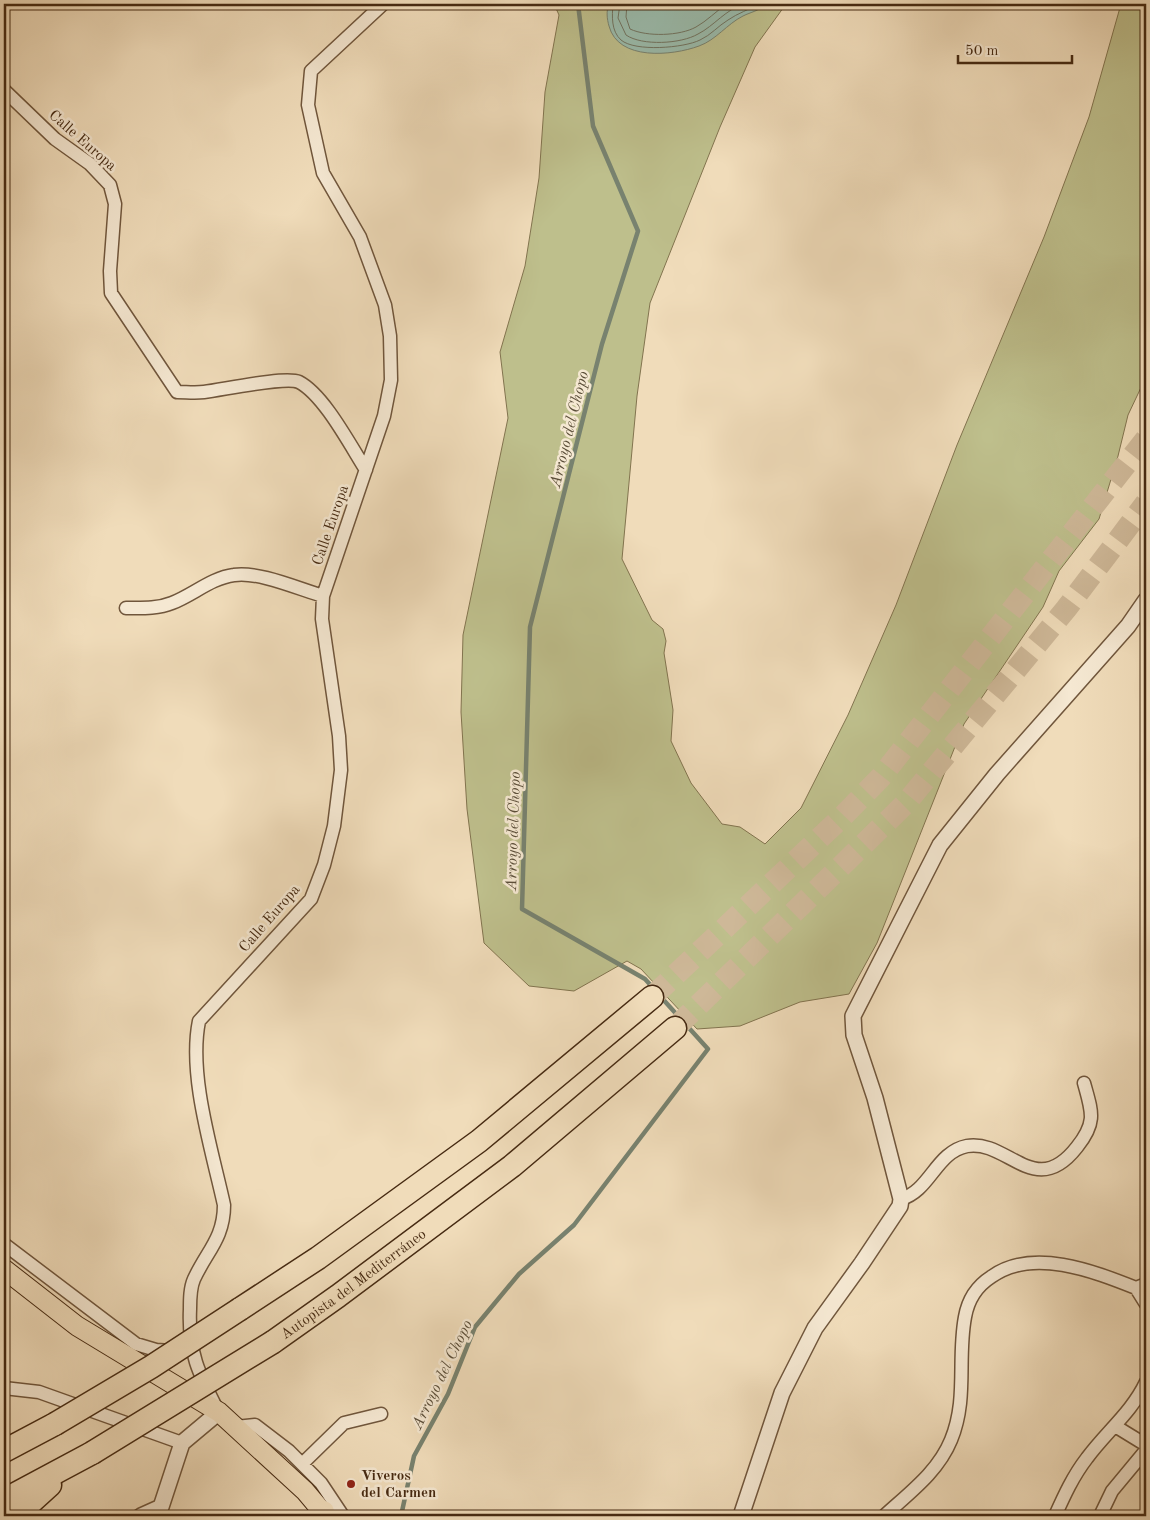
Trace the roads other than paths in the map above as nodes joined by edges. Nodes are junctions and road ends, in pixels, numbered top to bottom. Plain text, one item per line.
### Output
1 (383, 4) edge
2 (4, 90) edge
3 (366, 470) junction
4 (323, 596) junction
5 (1146, 600) edge
6 (126, 608) dead end
7 (652, 997) tunnel mouth
8 (675, 1028) tunnel mouth
9 (1084, 1083) dead end
10 (901, 1199) junction
11 (4, 1244) edge
12 (4, 1269) edge
13 (1141, 1286) edge
14 (1146, 1304) edge
15 (192, 1351) junction
16 (1146, 1382) edge
17 (4, 1388) edge
18 (219, 1412) junction
19 (381, 1414) dead end
20 (1115, 1426) junction
21 (236, 1427) junction
22 (182, 1443) junction
23 (1146, 1445) edge
24 (1146, 1450) edge
25 (4, 1452) edge
26 (83, 1458) junction
27 (302, 1464) junction
28 (4, 1500) edge
29 (329, 1515) edge
30 (16, 1516) edge
31 (141, 1516) edge
32 (741, 1516) edge
33 (884, 1516) edge
34 (1054, 1516) edge
35 (1100, 1516) edge

1 - 3 street, Calle Europa
2 - 3 street, Calle Europa
3 - 4 street, Calle Europa
4 - 6 street
4 - 15 street, Calle Europa
5 - 10 street
7 - 25 highway, bridge
8 - 26 highway, Autopista del Mediterráneo, bridge
9 - 10 street
10 - 32 street
11 - 15 street
12 - 18 main road
13 - 14 street
13 - 33 street
15 - 18 street, Calle Europa
16 - 20 street
17 - 22 street
18 - 21 main road
18 - 22 street
19 - 27 street
20 - 23 street
20 - 34 street
21 - 27 street
21 - 29 main road
22 - 31 street
24 - 35 street
26 - 28 highway, Autopista del Mediterráneo
26 - 30 highway
27 - 29 street

